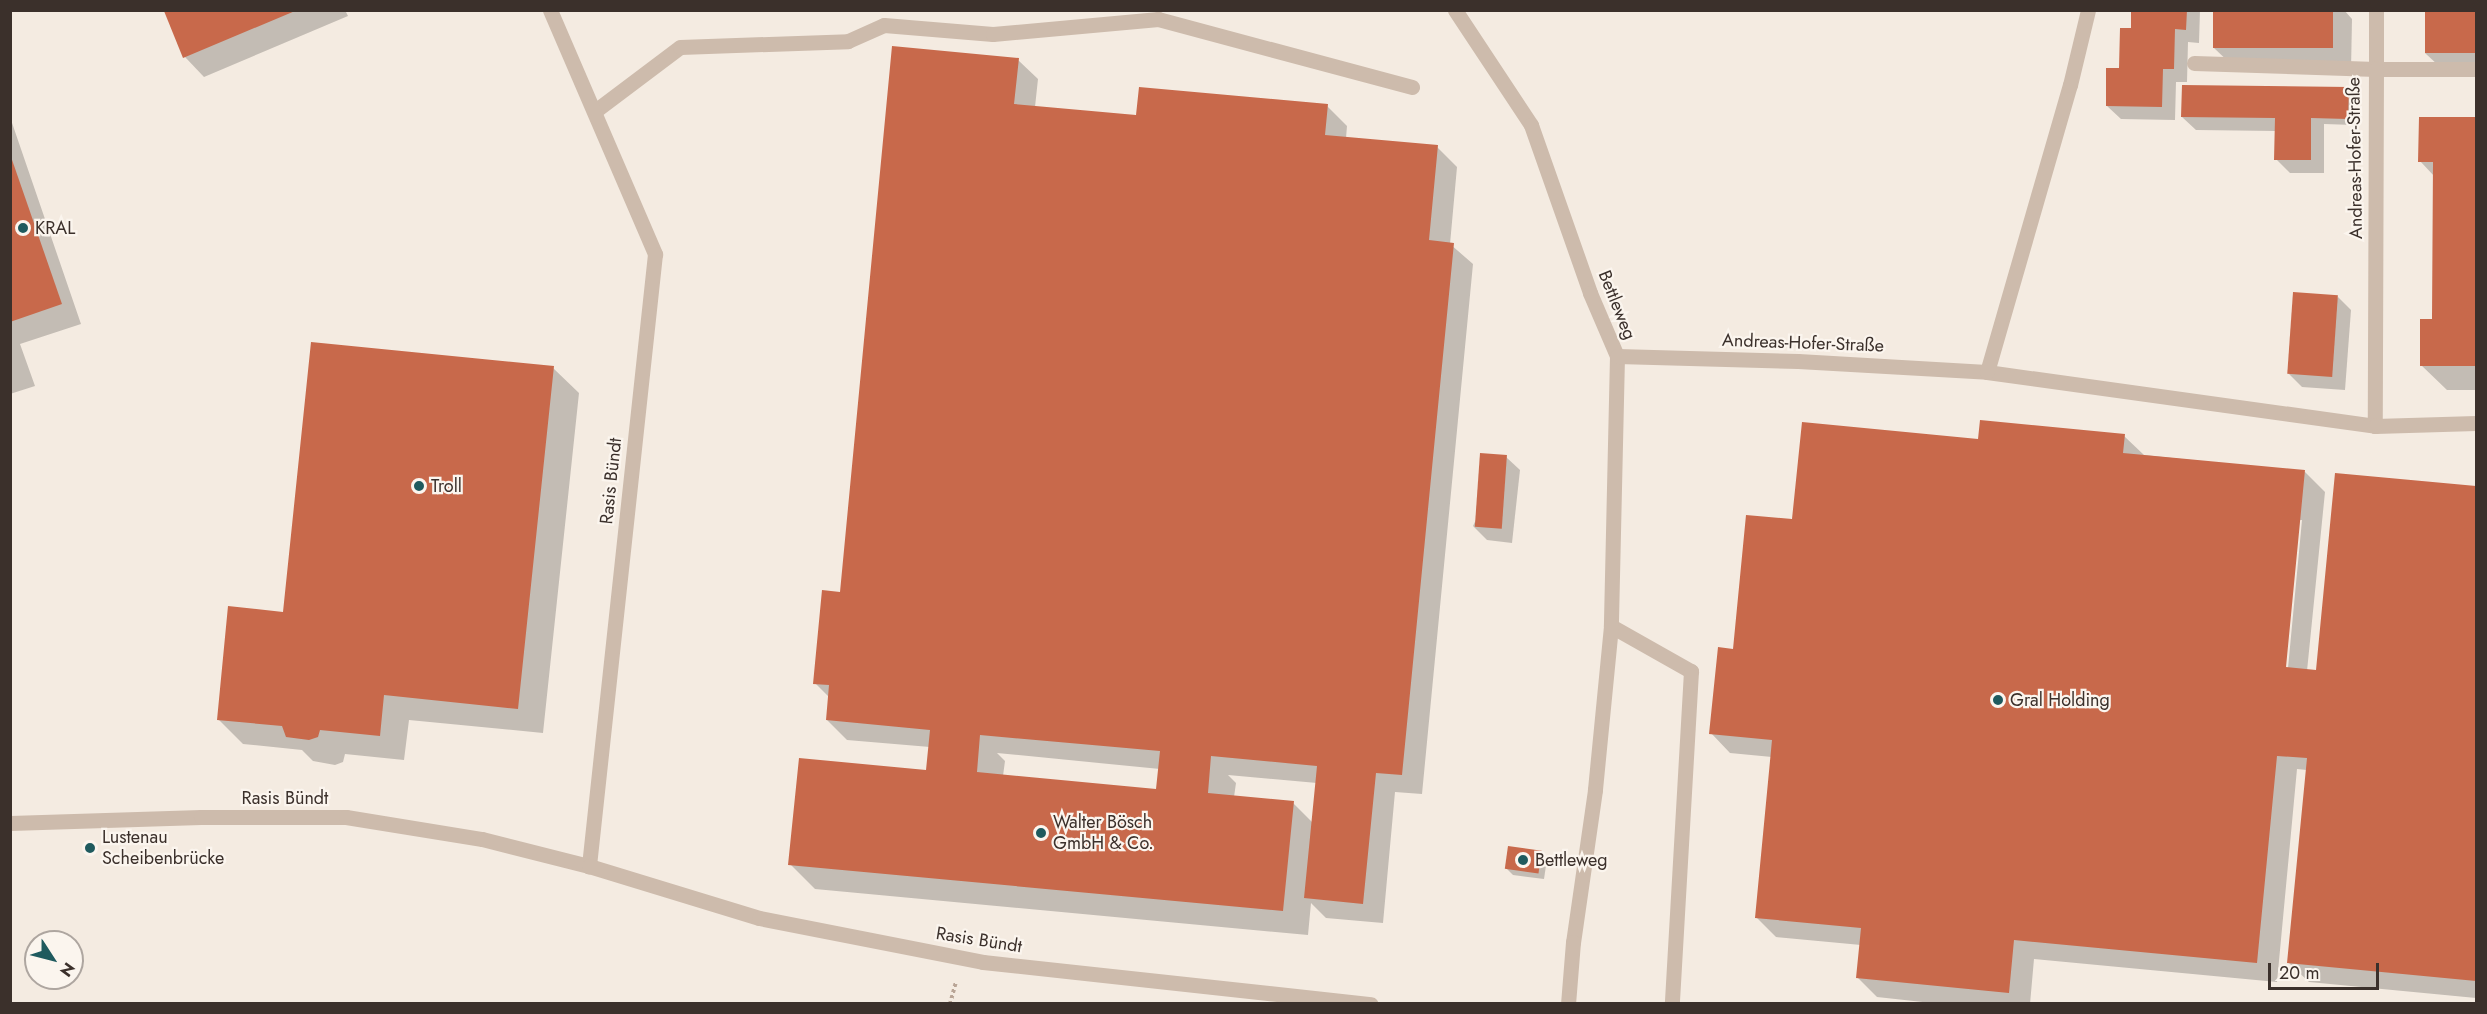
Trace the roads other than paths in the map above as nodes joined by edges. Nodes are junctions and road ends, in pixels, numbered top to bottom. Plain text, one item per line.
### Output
1 (550, 10) edge
2 (1455, 10) edge
3 (2088, 10) edge
4 (2376, 10) edge
5 (2194, 63) dead end
6 (2376, 69) junction
7 (2476, 69) edge
8 (1412, 87) dead end
9 (595, 111) junction
10 (1617, 356) junction
11 (1987, 372) junction
12 (2476, 423) edge
13 (2375, 426) junction
14 (1611, 626) junction
15 (10, 822) edge
16 (590, 866) junction
17 (1371, 1004) edge
18 (1568, 1004) edge
19 (1672, 1004) edge

1 - 9 street
2 - 10 street, Bettleweg
3 - 11 street
4 - 6 street
5 - 6 street, Andreas-Hofer-Straße
6 - 7 street
6 - 13 street, Andreas-Hofer-Straße
8 - 9 street
9 - 16 street, Rasis Bündt
10 - 11 street, Andreas-Hofer-Straße
10 - 14 street, Bettleweg
11 - 13 street, Andreas-Hofer-Straße
12 - 13 street, Andreas-Hofer-Straße
14 - 18 street, Bettleweg
14 - 19 street
15 - 16 street, Rasis Bündt
16 - 17 street, Rasis Bündt

